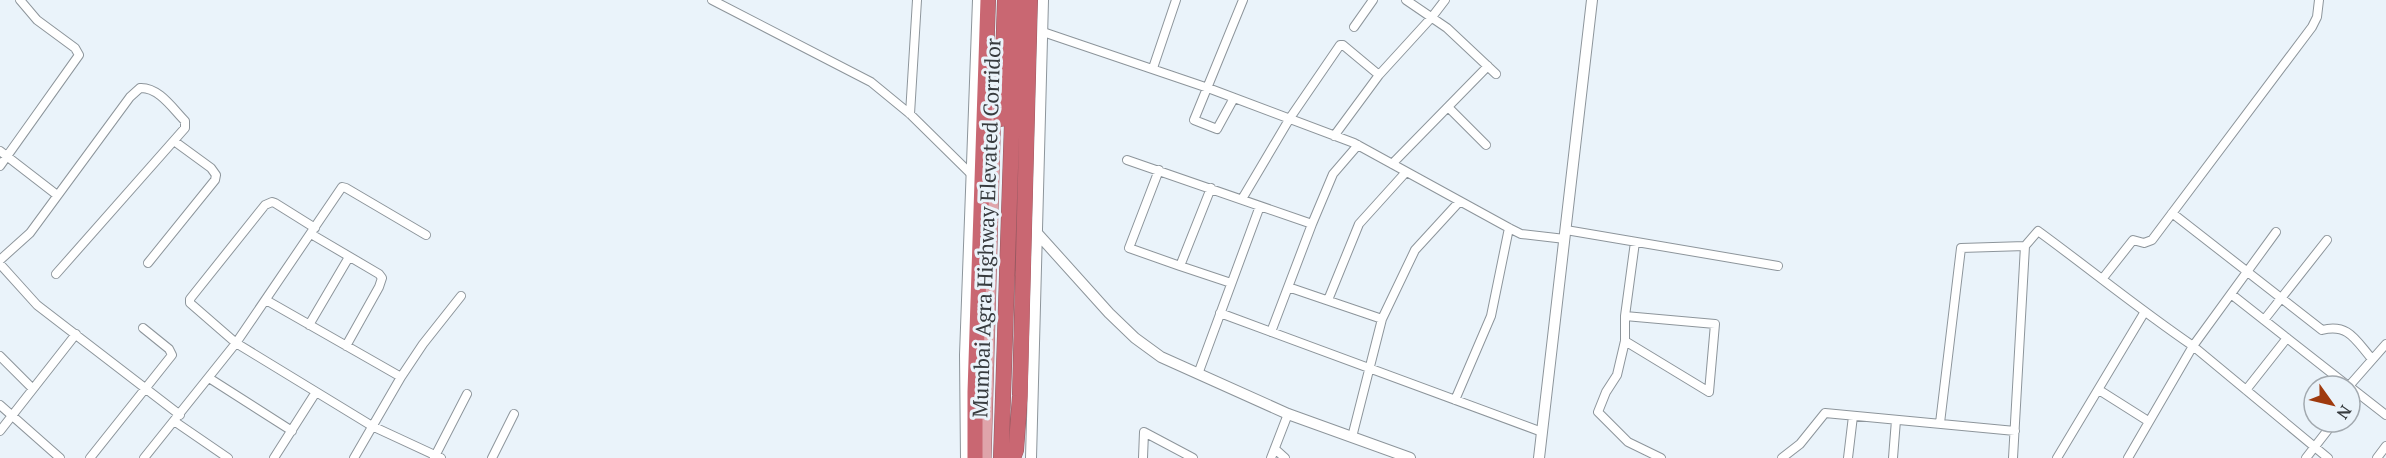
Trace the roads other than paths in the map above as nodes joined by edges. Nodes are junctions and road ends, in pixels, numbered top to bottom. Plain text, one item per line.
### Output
1 (20, 0) edge
2 (712, 0) edge
3 (917, 0) edge
4 (978, 0) edge
5 (987, 0) edge
6 (998, 0) edge
7 (1005, 0) edge
8 (1016, 0) edge
9 (1024, 0) edge
10 (1030, 0) edge
11 (1043, 0) edge
12 (1176, 0) edge
13 (1243, 0) edge
14 (1373, 0) edge
15 (1406, 0) edge
16 (1445, 0) edge
17 (1592, 0) edge
18 (2319, 0) edge
19 (1432, 18) junction
20 (1354, 27) dead end
21 (1042, 32) junction
22 (1488, 66) junction
23 (1153, 68) junction
24 (1496, 74) dead end
25 (1379, 75) junction
26 (1208, 88) junction
27 (1234, 98) junction
28 (1448, 107) junction
29 (910, 114) junction
30 (1290, 118) junction
31 (1334, 136) junction
32 (174, 141) junction
33 (1486, 145) dead end
34 (1358, 146) junction
35 (4, 154) edge
36 (1127, 160) dead end
37 (1392, 164) junction
38 (0, 166) edge
39 (1159, 170) junction
40 (1406, 172) junction
41 (972, 175) junction
42 (1210, 188) junction
43 (57, 195) junction
44 (1242, 200) junction
45 (1459, 202) junction
46 (1260, 206) junction
47 (2172, 213) junction
48 (1312, 224) junction
49 (1509, 228) junction
50 (313, 231) junction
51 (2276, 232) dead end
52 (1036, 233) junction
53 (426, 235) dead end
54 (1565, 235) junction
55 (2327, 240) dead end
56 (1635, 242) junction
57 (2025, 246) junction
58 (349, 257) junction
59 (0, 262) edge
60 (148, 263) dead end
61 (1180, 266) junction
62 (1778, 266) dead end
63 (2248, 271) junction
64 (56, 274) dead end
65 (2103, 278) junction
66 (1232, 283) junction
67 (1288, 287) junction
68 (2231, 294) junction
69 (461, 296) dead end
70 (2281, 297) junction
71 (266, 300) junction
72 (1328, 300) junction
73 (1220, 313) junction
74 (2144, 313) junction
75 (1625, 316) junction
76 (1382, 319) junction
77 (2264, 320) junction
78 (309, 325) junction
79 (144, 328) dead end
80 (1271, 332) junction
81 (76, 334) junction
82 (2287, 338) junction
83 (1625, 341) junction
84 (236, 343) junction
85 (2386, 344) edge
86 (345, 346) junction
87 (2193, 346) junction
88 (0, 356) edge
89 (2372, 359) junction
90 (1370, 369) junction
91 (1198, 374) junction
92 (2333, 374) edge
93 (2361, 374) edge
94 (401, 377) junction
95 (209, 378) junction
96 (33, 389) junction
97 (146, 389) junction
98 (2099, 390) junction
99 (2246, 390) junction
100 (316, 392) junction
101 (466, 394) dead end
102 (2362, 396) edge
103 (1455, 400) junction
104 (0, 405) edge
105 (514, 414) dead end
106 (1288, 414) junction
107 (2386, 415) edge
108 (12, 416) junction
109 (1853, 416) junction
110 (177, 418) junction
111 (1896, 420) junction
112 (2148, 422) junction
113 (1940, 423) junction
114 (372, 426) junction
115 (0, 431) edge
116 (291, 431) junction
117 (2015, 431) junction
118 (1542, 432) junction
119 (2324, 434) edge
120 (1352, 437) junction
121 (2386, 446) edge
122 (2314, 447) junction
123 (1275, 449) junction
124 (437, 457) edge
125 (60, 458) edge
126 (90, 458) edge
127 (144, 458) edge
128 (228, 458) edge
129 (274, 458) edge
130 (354, 458) edge
131 (492, 458) edge
132 (966, 458) edge
133 (975, 458) edge
134 (984, 458) edge
135 (992, 458) edge
136 (1001, 458) edge
137 (1013, 458) edge
138 (1031, 458) edge
139 (1143, 458) edge
140 (1193, 458) edge
141 (1271, 458) edge
142 (1285, 458) edge
143 (1410, 458) edge
144 (1539, 458) edge
145 (1661, 458) edge
146 (1782, 458) edge
147 (1848, 458) edge
148 (1893, 458) edge
149 (2013, 458) edge
150 (2056, 458) edge
151 (2128, 458) edge
152 (2306, 458) edge
153 (2328, 458) edge
154 (2377, 458) edge

1 - 35 street
2 - 29 street
3 - 29 street
4 - 41 street
5 - 133 highway
6 - 134 main road
7 - 135 highway, Mumbai Agra Highway Elevated Corridor
8 - 136 highway, Mumbai Agra Highway Elevated Corridor
9 - 137 main road
10 - 137 highway
11 - 21 street
12 - 23 street
13 - 26 street
14 - 20 street
15 - 19 street
16 - 19 street
17 - 54 street
18 - 47 street
19 - 22 street
19 - 25 street
21 - 23 street
21 - 52 street
22 - 24 street
22 - 28 street
23 - 26 street
25 - 30 street
25 - 31 street
26 - 27 street
26 - 27 street
27 - 30 street
28 - 33 street
28 - 37 street
29 - 41 street
30 - 31 street
30 - 44 street
31 - 34 street
32 - 43 street
32 - 60 street
32 - 64 street
34 - 37 street
34 - 48 street
35 - 38 street
35 - 43 street
36 - 39 street
37 - 40 street
39 - 42 street
39 - 61 street
40 - 45 street
40 - 72 street
41 - 132 street
42 - 44 street
42 - 61 street
43 - 59 street
44 - 46 street
45 - 49 street
45 - 76 street
46 - 48 street
46 - 66 street
47 - 63 street
47 - 65 street
48 - 67 street
49 - 54 street
49 - 103 street
50 - 53 street
50 - 58 street
50 - 71 street
50 - 84 street
51 - 63 street
52 - 91 street
52 - 138 street
54 - 56 street
54 - 118 street
55 - 70 street
56 - 62 street
56 - 75 street
57 - 65 street
57 - 113 street
57 - 117 street
58 - 78 street
58 - 86 street
59 - 81 street
61 - 66 street
63 - 68 street
63 - 70 street
65 - 74 street
66 - 73 street
67 - 72 street
67 - 80 street
68 - 77 street
68 - 87 street
69 - 94 street
70 - 77 street
70 - 89 street
71 - 78 street
71 - 84 street
72 - 76 street
73 - 80 street
73 - 91 street
74 - 87 street
74 - 98 street
75 - 83 street
75 - 83 street
76 - 90 street
77 - 82 street
78 - 86 street
79 - 97 street
80 - 90 street
81 - 96 street
81 - 97 street
82 - 92 street
82 - 99 street
83 - 145 street
84 - 95 street
84 - 100 street
85 - 89 street
86 - 94 street
87 - 99 street
87 - 112 street
88 - 96 street
89 - 93 street
90 - 103 street
90 - 120 street
91 - 106 street
94 - 114 street
95 - 110 street
95 - 116 street
96 - 108 street
97 - 110 street
97 - 126 street
98 - 112 street
98 - 150 street
99 - 122 street
100 - 114 street
100 - 116 street
101 - 124 street
102 - 107 street
103 - 118 street
104 - 108 street
105 - 131 street
106 - 120 street
106 - 123 street
108 - 115 street
108 - 125 street
109 - 111 street
109 - 146 street
109 - 147 street
110 - 127 street
110 - 128 street
111 - 113 street
111 - 148 street
112 - 151 street
113 - 117 street
114 - 124 street
114 - 130 street
116 - 129 street
117 - 149 street
118 - 144 street
119 - 122 street
120 - 143 street
121 - 154 street
122 - 152 street
122 - 153 street
123 - 141 street
123 - 142 street
139 - 140 street

